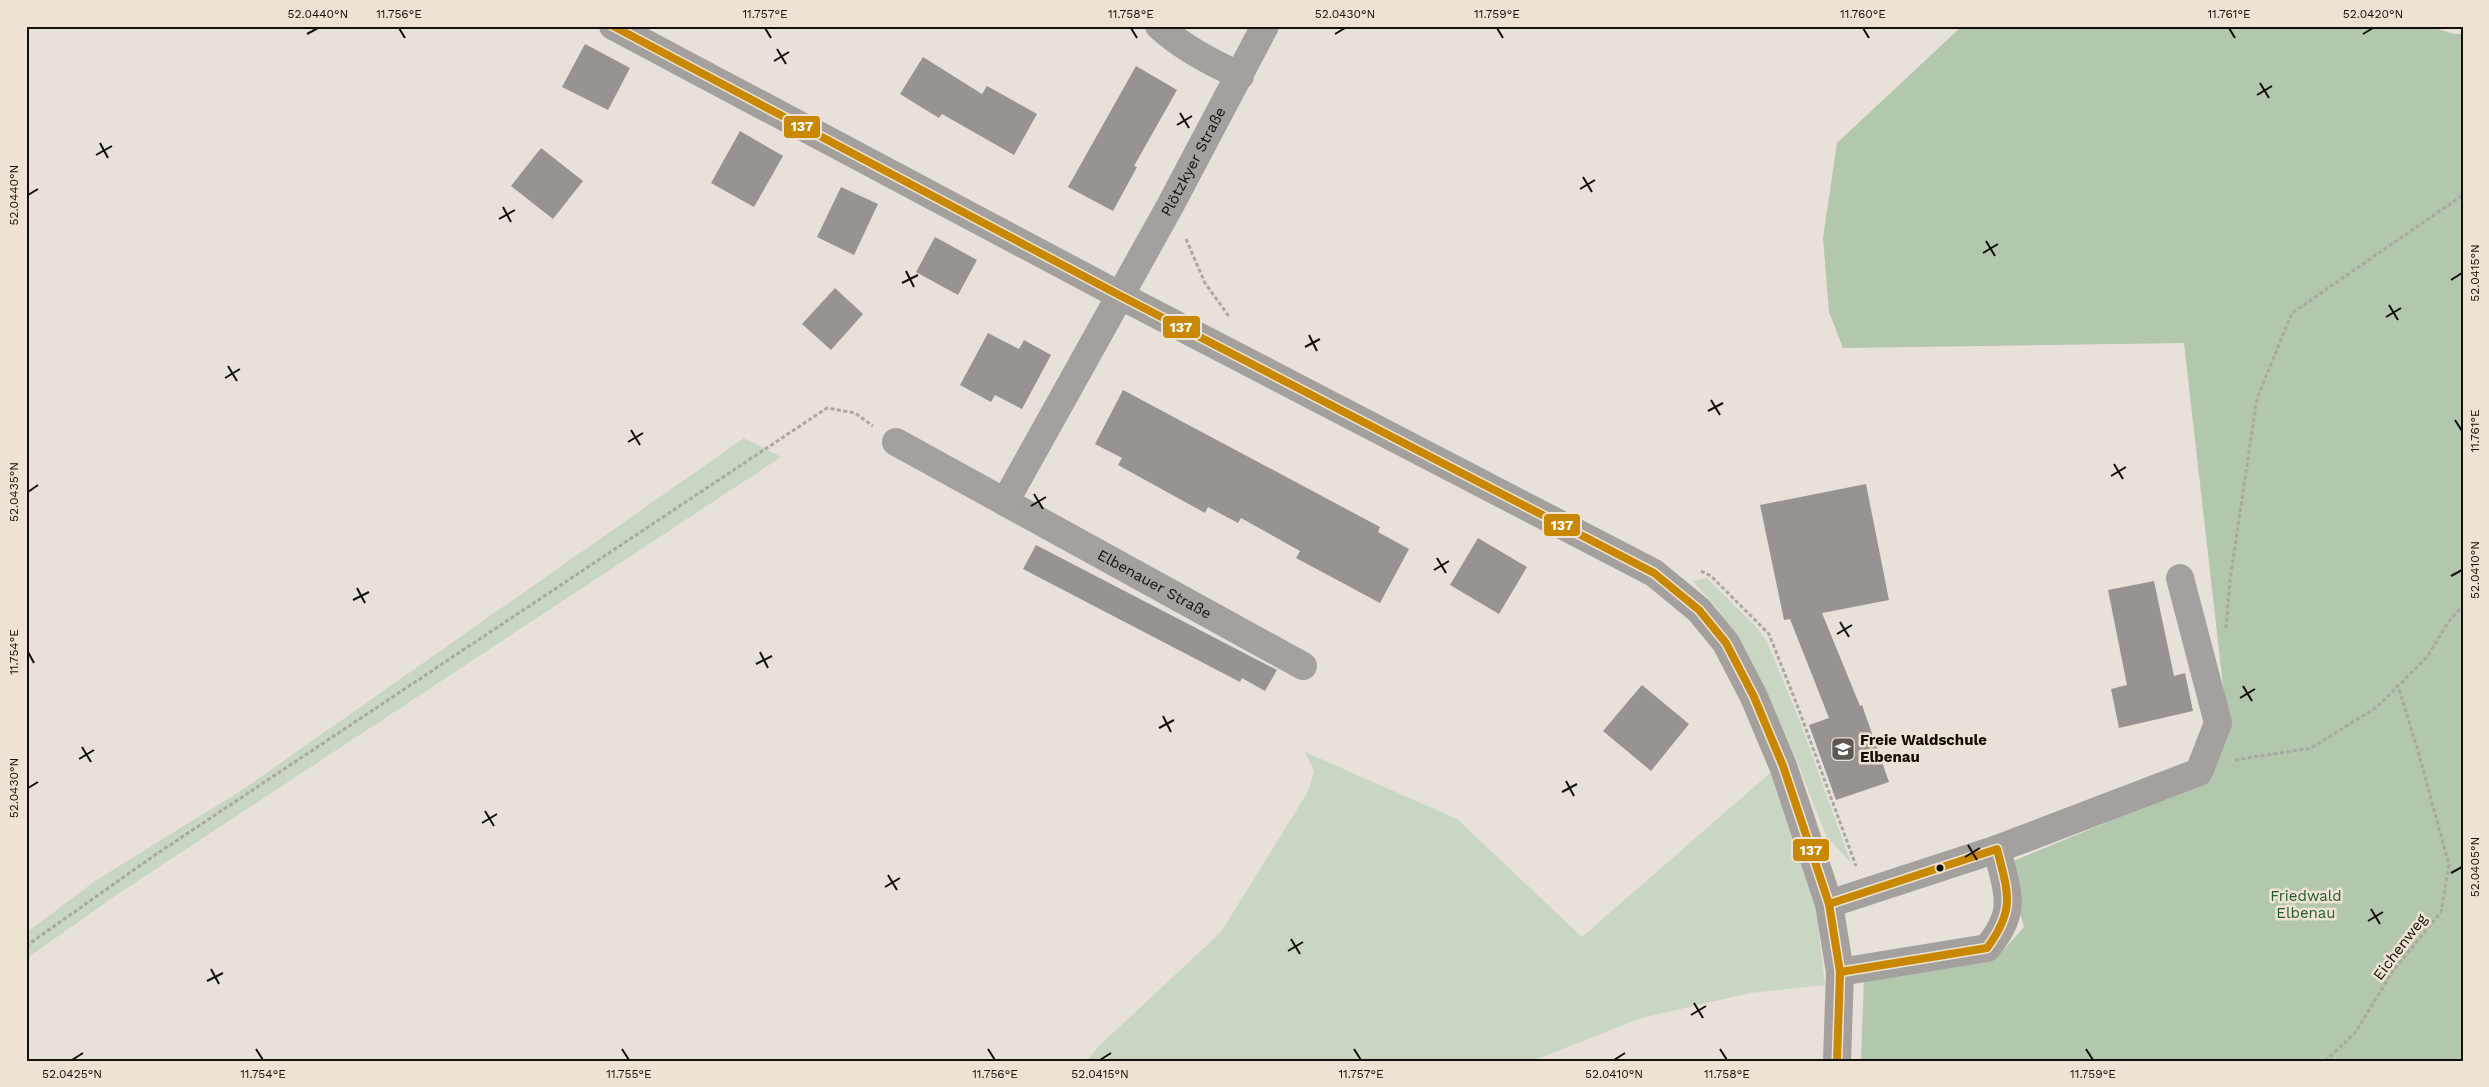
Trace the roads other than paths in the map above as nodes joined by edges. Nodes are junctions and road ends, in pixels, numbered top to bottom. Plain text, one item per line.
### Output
1 (613, 26) edge
2 (1159, 26) edge
3 (1265, 26) edge
4 (1240, 76) junction
5 (1119, 295) junction
6 (896, 442) road end
7 (1005, 502) junction
8 (2180, 578) dead end
9 (1303, 666) dead end
10 (1997, 849) junction
11 (1829, 904) junction
12 (1840, 972) junction
13 (1837, 1061) edge

1 - 5 street
2 - 4 street
3 - 4 street, Plötzkyer Straße
4 - 5 street, Plötzkyer Straße
5 - 7 street
5 - 11 street
6 - 7 street, Elbenauer Straße
7 - 9 street, Elbenauer Straße
8 - 10 street
10 - 11 street
10 - 12 street
11 - 12 street
12 - 13 street

